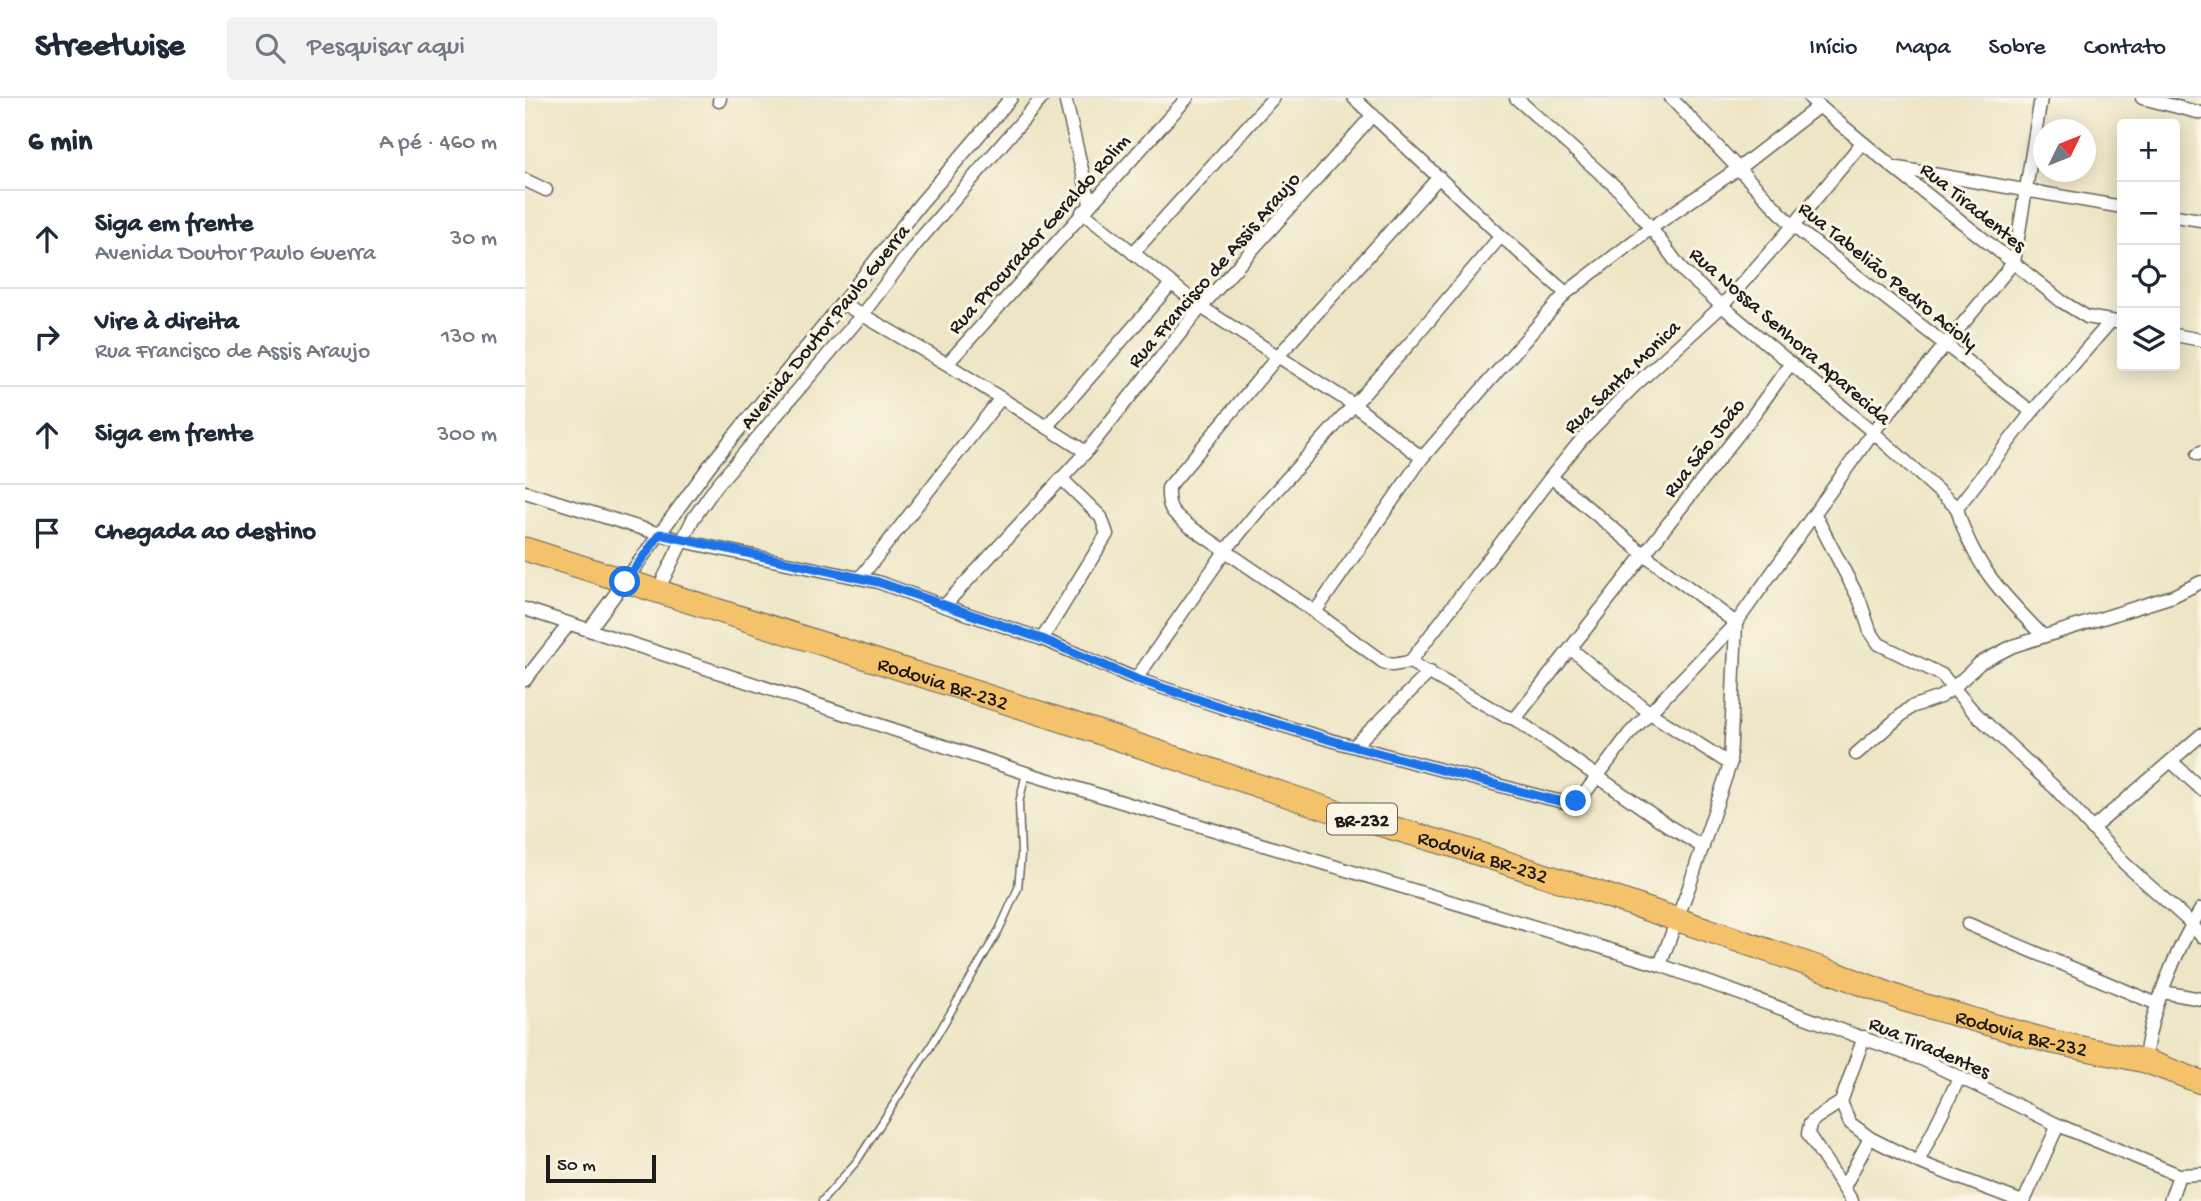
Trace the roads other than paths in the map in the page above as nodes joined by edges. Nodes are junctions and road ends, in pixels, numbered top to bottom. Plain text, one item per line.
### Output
1 (1011, 98) edge
2 (1042, 98) edge
3 (1065, 98) edge
4 (1186, 98) edge
5 (1273, 98) edge
6 (1354, 98) edge
7 (1516, 98) edge
8 (1671, 98) edge
9 (2041, 98) edge
10 (2141, 98) edge
11 (1815, 102) edge
12 (2201, 113) edge
13 (1373, 115) junction
14 (1861, 144) junction
15 (1895, 167) junction
16 (1739, 168) junction
17 (948, 172) junction
18 (1439, 177) junction
19 (525, 180) edge
20 (965, 187) junction
21 (546, 190) dead end
22 (2025, 190) junction
23 (2117, 206) edge
24 (1086, 208) junction
25 (2180, 217) edge
26 (2201, 220) edge
27 (1793, 226) junction
28 (1651, 228) junction
29 (1501, 236) junction
30 (1133, 253) junction
31 (2014, 262) junction
32 (1171, 284) junction
33 (1566, 293) junction
34 (842, 303) junction
35 (1722, 306) junction
36 (1201, 307) junction
37 (861, 316) junction
38 (2117, 322) edge
39 (2180, 336) edge
40 (2201, 340) edge
41 (1946, 345) junction
42 (1279, 355) junction
43 (1791, 363) junction
44 (947, 364) junction
45 (1001, 398) junction
46 (1355, 405) junction
47 (2032, 412) junction
48 (1048, 426) junction
49 (1873, 432) junction
50 (1086, 452) junction
51 (1422, 458) junction
52 (1551, 477) junction
53 (1061, 478) junction
54 (525, 492) edge
55 (1957, 508) junction
56 (1815, 515) junction
57 (660, 534) junction
58 (682, 541) junction
59 (525, 549) edge
60 (1226, 550) junction
61 (1645, 555) junction
62 (860, 578) junction
63 (625, 582) junction
64 (2201, 582) edge
65 (657, 592) junction
66 (944, 606) junction
67 (525, 610) edge
68 (1315, 612) junction
69 (1736, 623) junction
70 (569, 624) junction
71 (589, 630) junction
72 (2043, 636) junction
73 (1042, 639) junction
74 (1571, 649) junction
75 (1410, 662) junction
76 (1430, 672) junction
77 (1136, 679) junction
78 (525, 680) edge
79 (1953, 688) junction
80 (1650, 713) junction
81 (1515, 719) junction
82 (2201, 735) edge
83 (1354, 746) junction
84 (1856, 754) dead end
85 (2171, 761) junction
86 (1730, 764) junction
87 (1026, 773) junction
88 (1595, 777) junction
89 (2201, 789) edge
90 (2092, 829) junction
91 (1703, 847) junction
92 (2201, 909) edge
93 (1677, 918) junction
94 (2192, 924) junction
95 (1968, 925) dead end
96 (2201, 936) edge
97 (1660, 965) junction
98 (2160, 998) junction
99 (2201, 999) edge
100 (1864, 1038) junction
101 (2145, 1061) junction
102 (1959, 1078) junction
103 (2201, 1082) edge
104 (1841, 1102) junction
105 (2058, 1125) junction
106 (1870, 1139) junction
107 (1918, 1162) junction
108 (2201, 1174) edge
109 (2179, 1175) junction
110 (1844, 1187) junction
111 (822, 1201) edge
112 (1852, 1201) edge
113 (2022, 1201) edge
114 (2170, 1201) edge

1 - 17 street, Avenida Doutor Paulo Guerra
2 - 20 street, Avenida Doutor Paulo Guerra
3 - 24 street
4 - 24 street, Rua Procurador Geraldo Rolim
5 - 30 street
6 - 13 street
7 - 28 street, Rua Nossa Senhora Aparecida
8 - 16 street, Rua Tabelião Pedro Acioly
9 - 22 street
10 - 12 street
11 - 14 street, Rua Tiradentes
11 - 16 street
13 - 18 street
13 - 36 street, Rua Francisco de Assis Araujo
14 - 15 street, Rua Tiradentes
14 - 27 street, Rua Santa Monica
15 - 22 street
15 - 31 street, Rua Tiradentes
16 - 27 street, Rua Tabelião Pedro Acioly
16 - 28 street
17 - 20 street
17 - 34 street, Avenida Doutor Paulo Guerra
18 - 29 street
18 - 42 street
19 - 21 street
20 - 37 street, Avenida Doutor Paulo Guerra
22 - 23 street
22 - 31 street
24 - 30 street
24 - 44 street, Rua Procurador Geraldo Rolim
25 - 26 street
27 - 35 street, Rua Santa Monica
27 - 41 street, Rua Tabelião Pedro Acioly
28 - 33 street
28 - 35 street, Rua Nossa Senhora Aparecida
29 - 33 street
29 - 46 street
30 - 32 street
31 - 38 street, Rua Tiradentes
31 - 41 street
32 - 36 street
32 - 48 street
33 - 51 street
34 - 37 street
34 - 57 street, Avenida Doutor Paulo Guerra
35 - 43 street, Rua Nossa Senhora Aparecida
35 - 52 street, Rua Santa Monica
36 - 42 street
36 - 50 street, Rua Francisco de Assis Araujo
37 - 44 street
37 - 58 street, Avenida Doutor Paulo Guerra
38 - 47 street
39 - 40 street
41 - 47 street, Rua Tabelião Pedro Acioly
41 - 49 street
42 - 46 street
42 - 60 street
43 - 49 street, Rua Nossa Senhora Aparecida
43 - 61 street, Rua São João
44 - 45 street
45 - 48 street
45 - 62 street
46 - 51 street
46 - 60 street
47 - 55 street
48 - 50 street
49 - 55 street, Rua Nossa Senhora Aparecida
49 - 56 street
50 - 53 street, Rua Francisco de Assis Araujo
51 - 68 street
52 - 61 street
52 - 75 street, Rua Santa Monica
53 - 66 street, Rua Francisco de Assis Araujo
53 - 73 street
54 - 57 street
55 - 72 street
56 - 69 street
56 - 79 street
57 - 58 street
57 - 63 street, Avenida Doutor Paulo Guerra
58 - 62 street
58 - 65 street, Avenida Doutor Paulo Guerra
59 - 63 highway, Rodovia BR-232 / BR-232
60 - 68 street
60 - 77 street
61 - 69 street
61 - 74 street, Rua São João
62 - 66 street
63 - 65 highway, Rodovia BR-232 / BR-232
63 - 71 street, Avenida Doutor Paulo Guerra
64 - 72 street
65 - 93 highway, Rodovia BR-232 / BR-232
66 - 73 street
67 - 70 street, Rua Tiradentes
68 - 75 street
69 - 80 street
69 - 86 street
70 - 71 street, Rua Tiradentes
70 - 78 street
71 - 87 street, Rua Tiradentes
72 - 79 street
73 - 77 street
74 - 80 street
74 - 81 street, Rua São João
75 - 76 street
76 - 81 street
76 - 83 street
77 - 83 street
79 - 84 street
79 - 90 street
80 - 86 street
80 - 88 street
81 - 88 street
82 - 85 street
83 - 88 street
85 - 89 street
85 - 90 street
86 - 91 street
87 - 97 street, Rua Tiradentes
87 - 111 lane
88 - 91 street
90 - 94 street
91 - 93 street
92 - 94 street
93 - 97 street
93 - 101 highway, Rodovia BR-232 / BR-232
94 - 96 street
94 - 98 street
95 - 98 street
97 - 100 street, Rua Tiradentes
98 - 99 street
98 - 101 street
100 - 102 street, Rua Tiradentes
100 - 104 street
101 - 103 highway, Rodovia BR-232 / BR-232
102 - 105 street, Rua Tiradentes
102 - 107 street
104 - 106 street
104 - 110 street
105 - 109 street, Rua Tiradentes
105 - 113 street
106 - 107 street
106 - 110 street
107 - 113 street
108 - 109 street
109 - 114 street
110 - 112 street

